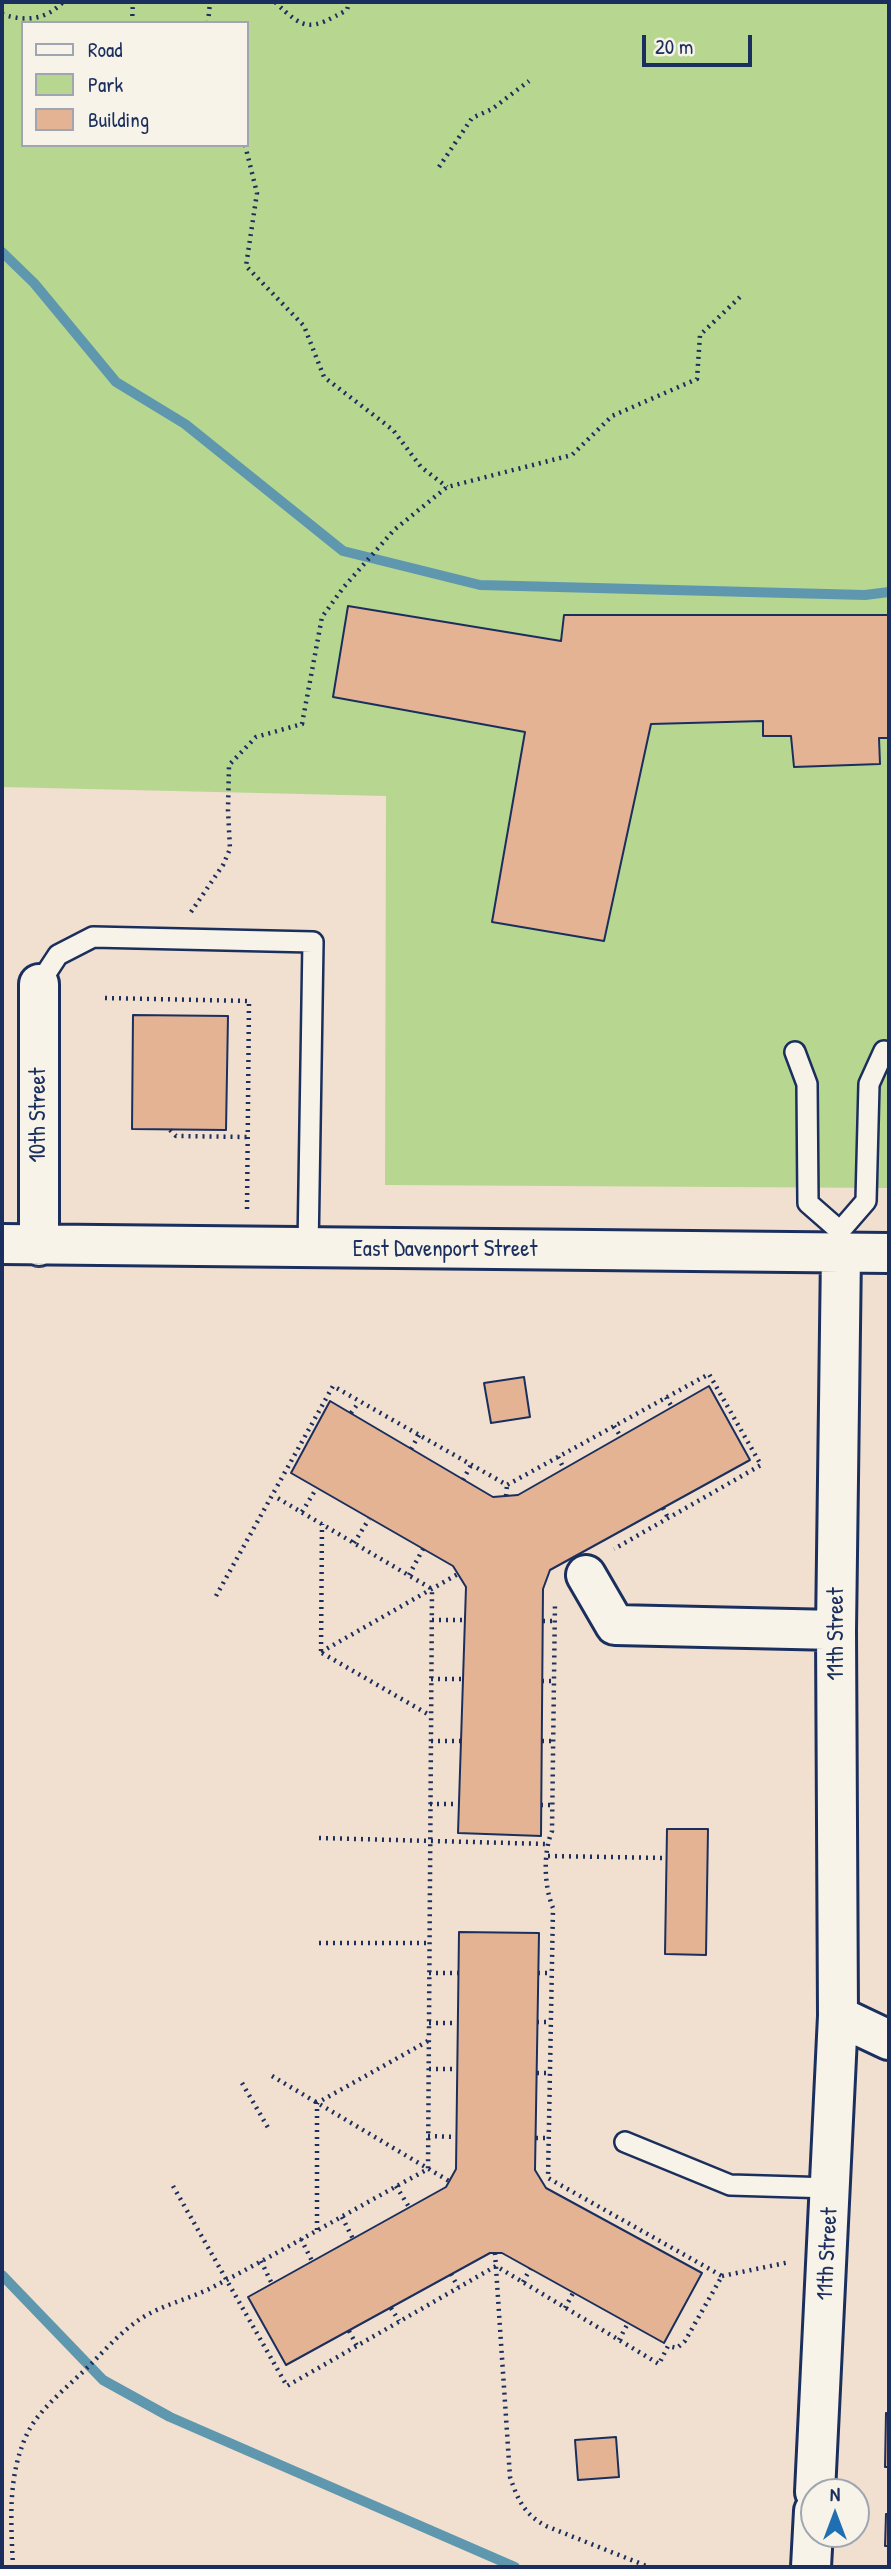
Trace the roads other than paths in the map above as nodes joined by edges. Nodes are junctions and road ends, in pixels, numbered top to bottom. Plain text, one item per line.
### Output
1 (39, 984) joint
2 (884, 1051) dead end
3 (795, 1052) dead end
4 (840, 1242) junction
5 (2, 1244) edge
6 (39, 1245) junction
7 (309, 1249) junction
8 (889, 1254) edge
9 (595, 1565) road end
10 (836, 1630) junction
11 (838, 2016) junction
12 (889, 2040) edge
13 (625, 2142) dead end
14 (831, 2188) junction
15 (816, 2478) edge
16 (812, 2548) edge
17 (811, 2567) edge

1 - 6 street, 10th Street
1 - 7 lane
2 - 4 lane
3 - 4 lane
4 - 7 street, East Davenport Street
4 - 8 street, East Davenport Street
4 - 10 street, 11th Street
5 - 6 street, East Davenport Street
6 - 7 street, East Davenport Street
9 - 10 street
10 - 11 street, 11th Street
11 - 12 street
11 - 14 street, 11th Street
13 - 14 lane
14 - 15 street, 11th Street
16 - 17 street

